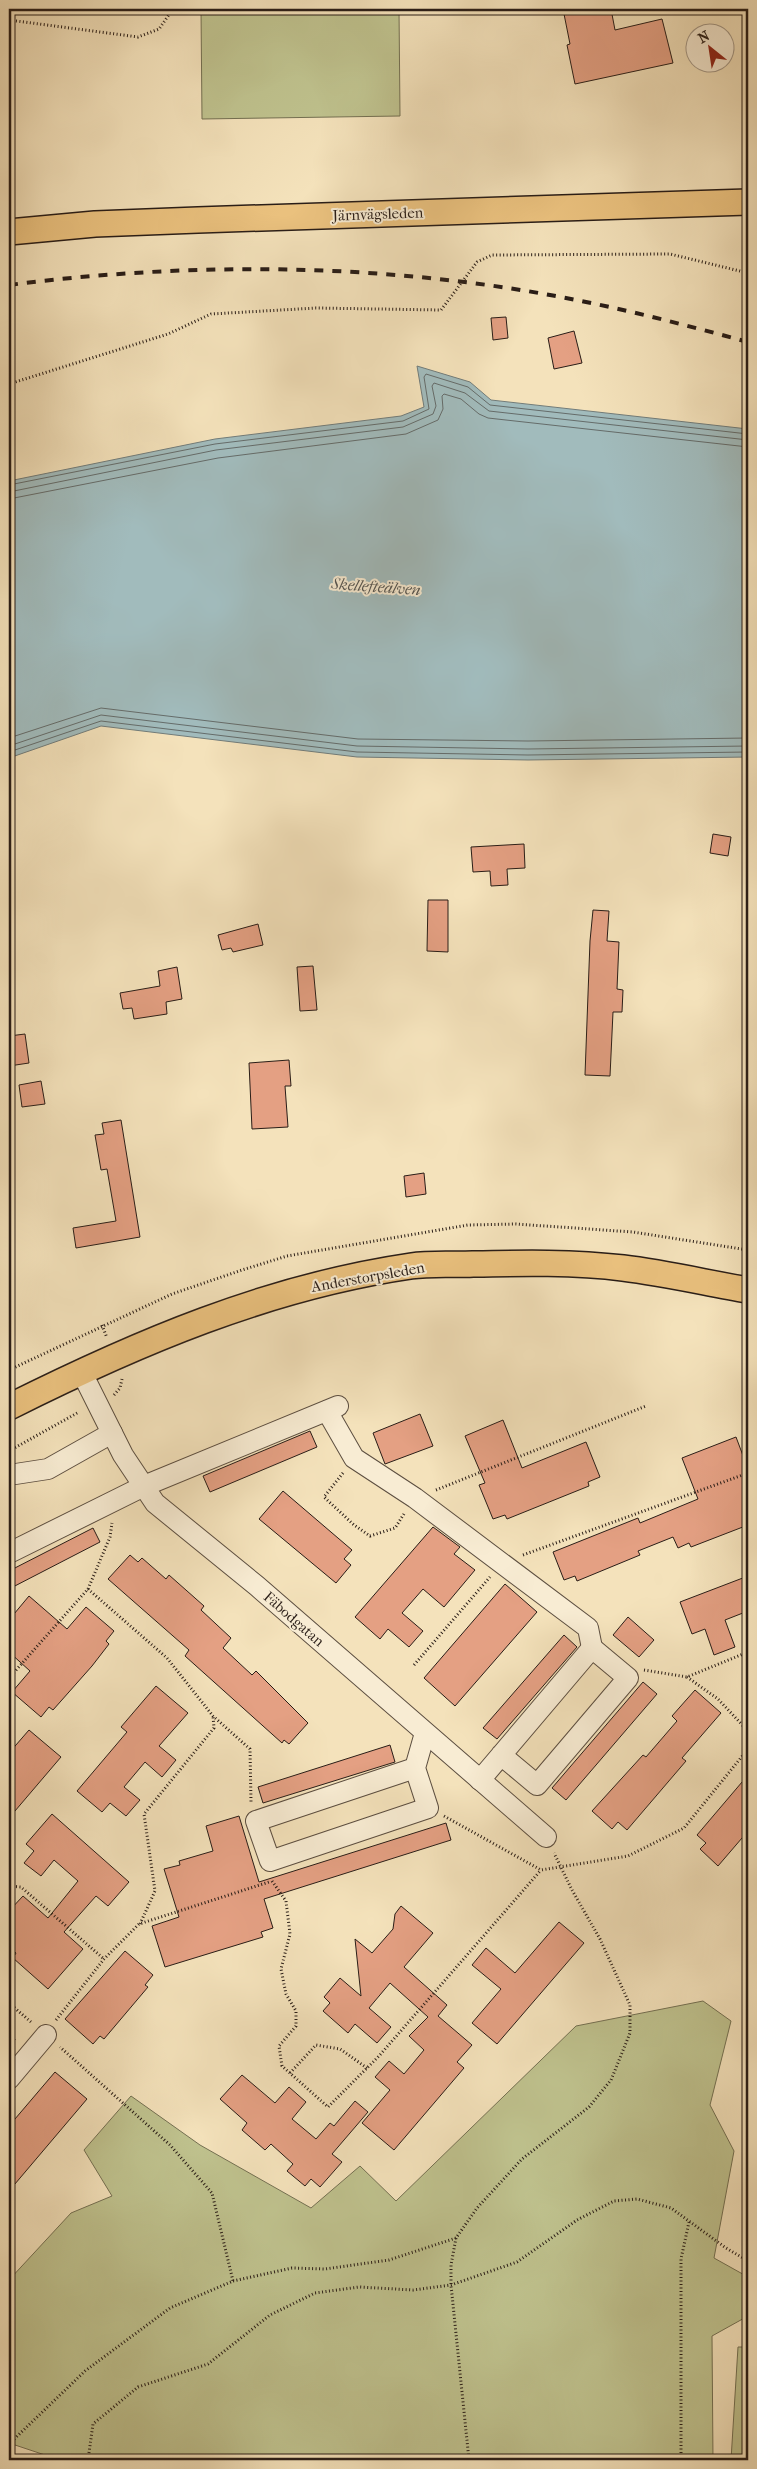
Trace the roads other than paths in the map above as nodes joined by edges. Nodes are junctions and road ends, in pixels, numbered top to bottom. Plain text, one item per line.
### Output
1 (748, 202) edge
2 (9, 232) edge
3 (748, 1290) edge
4 (81, 1371) junction
5 (9, 1407) edge
6 (112, 1433) junction
7 (9, 1475) edge
8 (144, 1486) junction
9 (9, 1553) edge
10 (592, 1648) junction
11 (426, 1733) junction
12 (501, 1755) junction
13 (415, 1768) junction
14 (480, 1780) junction
15 (546, 1837) road end
16 (46, 2035) road end
17 (9, 2079) edge

1 - 2 main road, Järnvägsleden
3 - 4 main road, Anderstorpsleden
4 - 5 main road, Anderstorpsleden
4 - 6 street, Fäbodgatan
6 - 7 street
6 - 8 street, Fäbodgatan
8 - 9 street
8 - 10 street
8 - 11 street, Fäbodgatan
10 - 12 street
10 - 12 street
11 - 13 street
11 - 14 street, Fäbodgatan
12 - 14 street
13 - 13 street
14 - 15 street, Fäbodgatan
16 - 17 street

